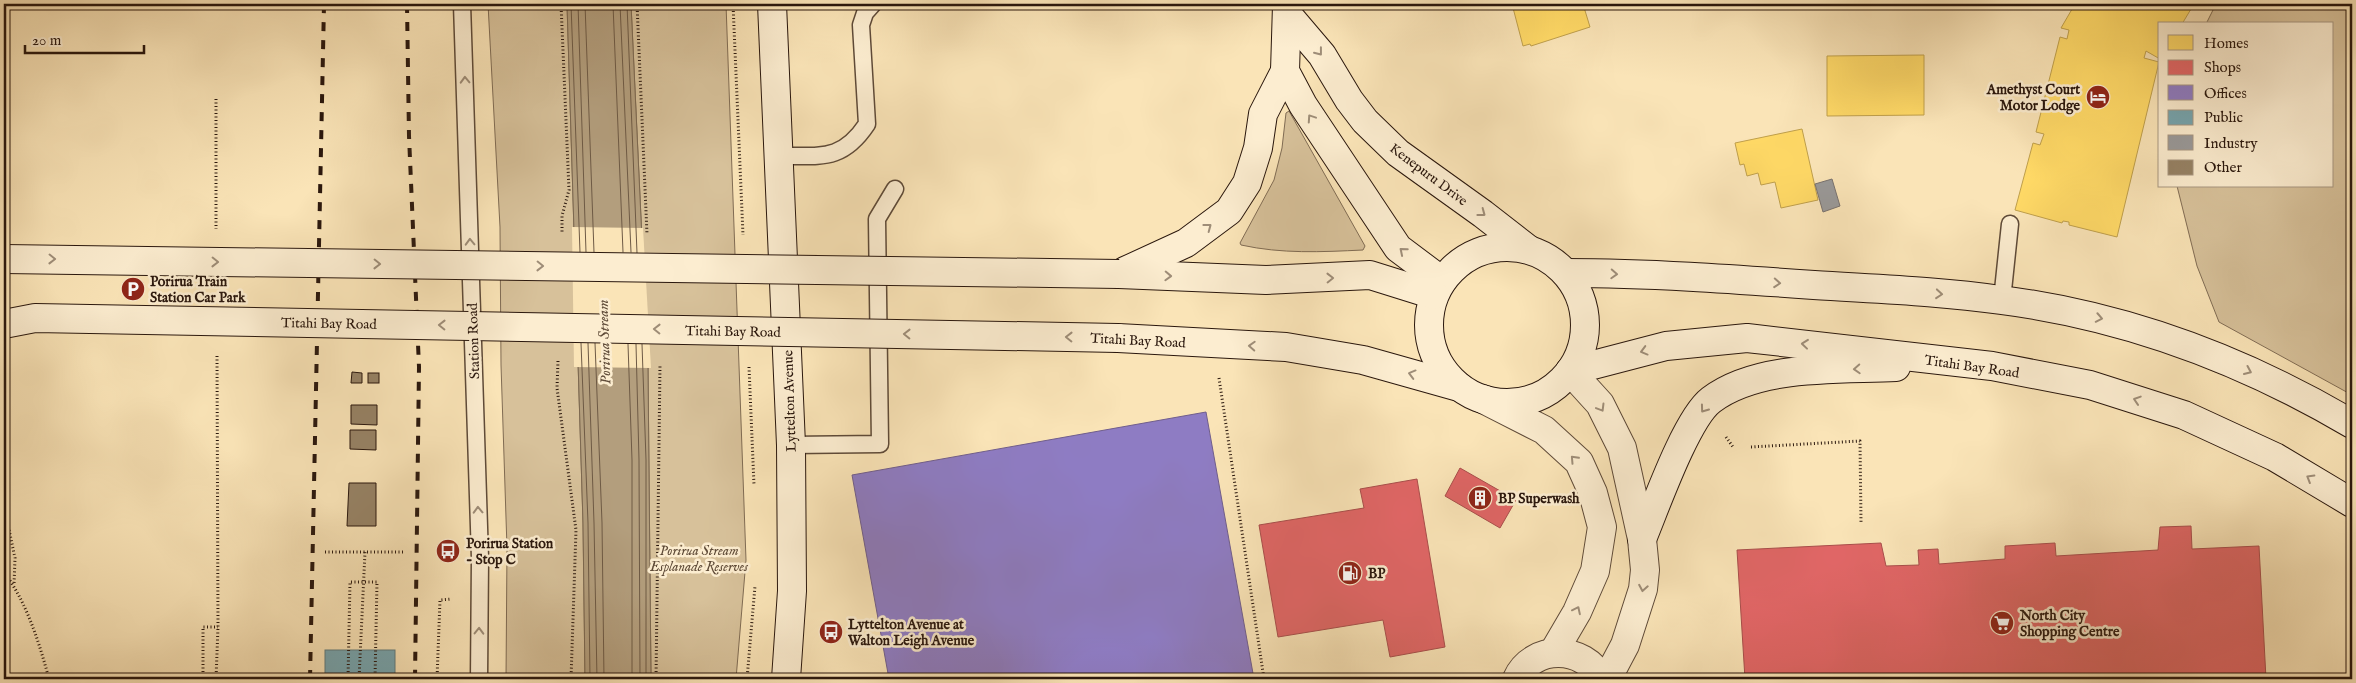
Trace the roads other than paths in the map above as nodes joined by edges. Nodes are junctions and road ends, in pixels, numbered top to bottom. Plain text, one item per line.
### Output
1 (462, 4) edge
2 (772, 4) edge
3 (873, 4) edge
4 (1287, 9) edge
5 (1285, 71) junction
6 (778, 156) junction
7 (895, 189) dead end
8 (2010, 224) dead end
9 (1528, 249) junction
10 (4, 259) edge
11 (1566, 273) junction
12 (1119, 274) junction
13 (1438, 288) junction
14 (2002, 300) junction
15 (4, 324) edge
16 (1958, 364) junction
17 (1570, 371) junction
18 (1459, 387) junction
19 (1484, 400) junction
20 (2352, 424) edge
21 (791, 445) junction
22 (2352, 503) edge
23 (1642, 539) junction
24 (1553, 653) junction
25 (479, 679) edge
26 (786, 679) edge
27 (1517, 679) edge
28 (1601, 679) edge
29 (1607, 679) edge

25 -> 1 lane, Station Road
2 - 6 main road, Lyttelton Avenue
3 - 6 lane
4 - 5 main road, Kenepuru Drive
4 -> 9 main road, Kenepuru Drive
12 -> 5 main road
13 -> 5 main road
6 - 21 main road, Lyttelton Avenue
7 - 21 lane
8 - 14 lane
9 - 11 main road
9 - 13 main road
10 -> 12 main road, bridge
11 -> 14 main road
11 - 17 main road
12 -> 13 main road
13 - 18 main road
14 -> 20 main road
18 -> 15 main road, Titahi Bay Road, bridge
16 -> 17 main road, Titahi Bay Road
22 -> 16 main road, Titahi Bay Road
16 -> 23 main road
17 - 19 main road
17 -> 23 main road
18 - 19 main road
24 -> 19 main road
21 - 26 main road, Lyttelton Avenue
23 -> 29 main road
24 - 27 main road
24 - 28 main road

